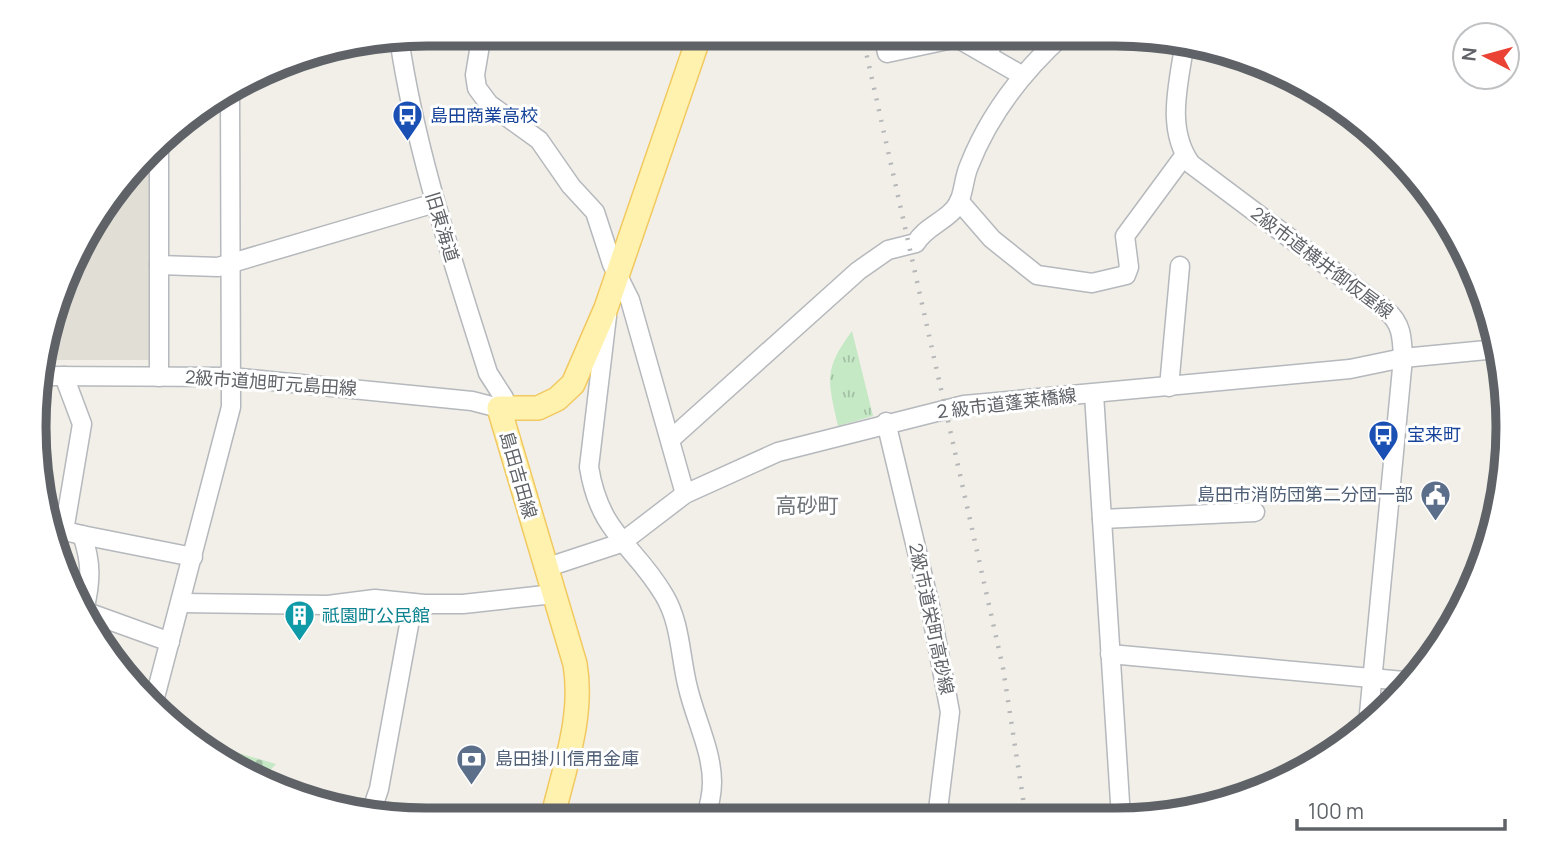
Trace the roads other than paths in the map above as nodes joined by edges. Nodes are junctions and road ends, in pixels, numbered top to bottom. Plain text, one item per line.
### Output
1 (401, 46) edge
2 (480, 46) edge
3 (696, 46) edge
4 (886, 46) edge
5 (920, 46) edge
6 (971, 46) edge
7 (992, 46) edge
8 (1052, 46) edge
9 (1183, 52) edge
10 (987, 55) junction
11 (1023, 76) junction
12 (230, 101) edge
13 (159, 155) edge
14 (1184, 156) junction
15 (960, 201) junction
16 (435, 203) junction
17 (230, 263) junction
18 (159, 265) junction
19 (1180, 265) dead end
20 (617, 276) junction
21 (606, 308) junction
22 (1488, 350) edge
23 (1404, 358) junction
24 (49, 376) edge
25 (64, 376) junction
26 (159, 377) junction
27 (230, 377) junction
28 (1169, 387) junction
29 (1094, 394) junction
30 (499, 408) junction
31 (886, 422) junction
32 (671, 439) junction
33 (685, 494) junction
34 (1255, 512) dead end
35 (1102, 519) junction
36 (59, 528) edge
37 (59, 530) edge
38 (82, 535) junction
39 (621, 543) junction
40 (193, 557) junction
41 (545, 568) junction
42 (554, 594) junction
43 (87, 599) edge
44 (181, 603) junction
45 (413, 603) junction
46 (95, 615) edge
47 (170, 642) junction
48 (1110, 654) junction
49 (1372, 678) junction
50 (1400, 681) edge
51 (156, 695) edge
52 (1369, 712) edge
53 (374, 804) edge
54 (555, 808) edge
55 (707, 808) edge
56 (938, 808) edge
57 (1120, 808) edge

1 - 16 street, 旧東海道
2 - 20 street
3 - 20 main road, 島田吉田線
4 - 5 street
6 - 10 street
7 - 10 street
8 - 11 street
9 - 14 street
10 - 11 street
11 - 15 street
12 - 17 street
13 - 18 street
14 - 15 street
14 - 23 street, 2級市道横井御仮屋線
15 - 32 street
16 - 17 street
16 - 30 street, 旧東海道
17 - 18 street
17 - 27 street
18 - 26 street
19 - 28 street
20 - 21 main road, 島田吉田線
20 - 32 street
21 - 30 main road, 島田吉田線
21 - 39 street
22 - 23 street, ２級市道蓬莱橋線
23 - 28 street, ２級市道蓬莱橋線
23 - 49 street, 2級市道横井御仮屋線
24 - 25 street, 2級市道旭町元島田線
25 - 26 street, 2級市道旭町元島田線
25 - 36 street
26 - 27 street, 2級市道旭町元島田線
27 - 30 street, 2級市道旭町元島田線
27 - 40 street
28 - 29 street, ２級市道蓬莱橋線
29 - 31 street, ２級市道蓬莱橋線
29 - 35 street
30 - 41 main road, 島田吉田線
31 - 33 street, ２級市道蓬莱橋線
31 - 56 street, 2級市道栄町高砂線
32 - 33 street
33 - 39 street, ２級市道蓬莱橋線
34 - 35 street
35 - 48 street
37 - 38 street
38 - 40 street
38 - 43 street
39 - 41 street, ２級市道蓬莱橋線
39 - 55 street
40 - 44 street
41 - 42 main road, 島田吉田線
42 - 45 street
42 - 54 main road, 島田吉田線
44 - 45 street
44 - 47 street
45 - 53 street
46 - 47 street
47 - 51 street
48 - 49 street
48 - 57 street
49 - 50 street
49 - 52 street, 2級市道横井御仮屋線

